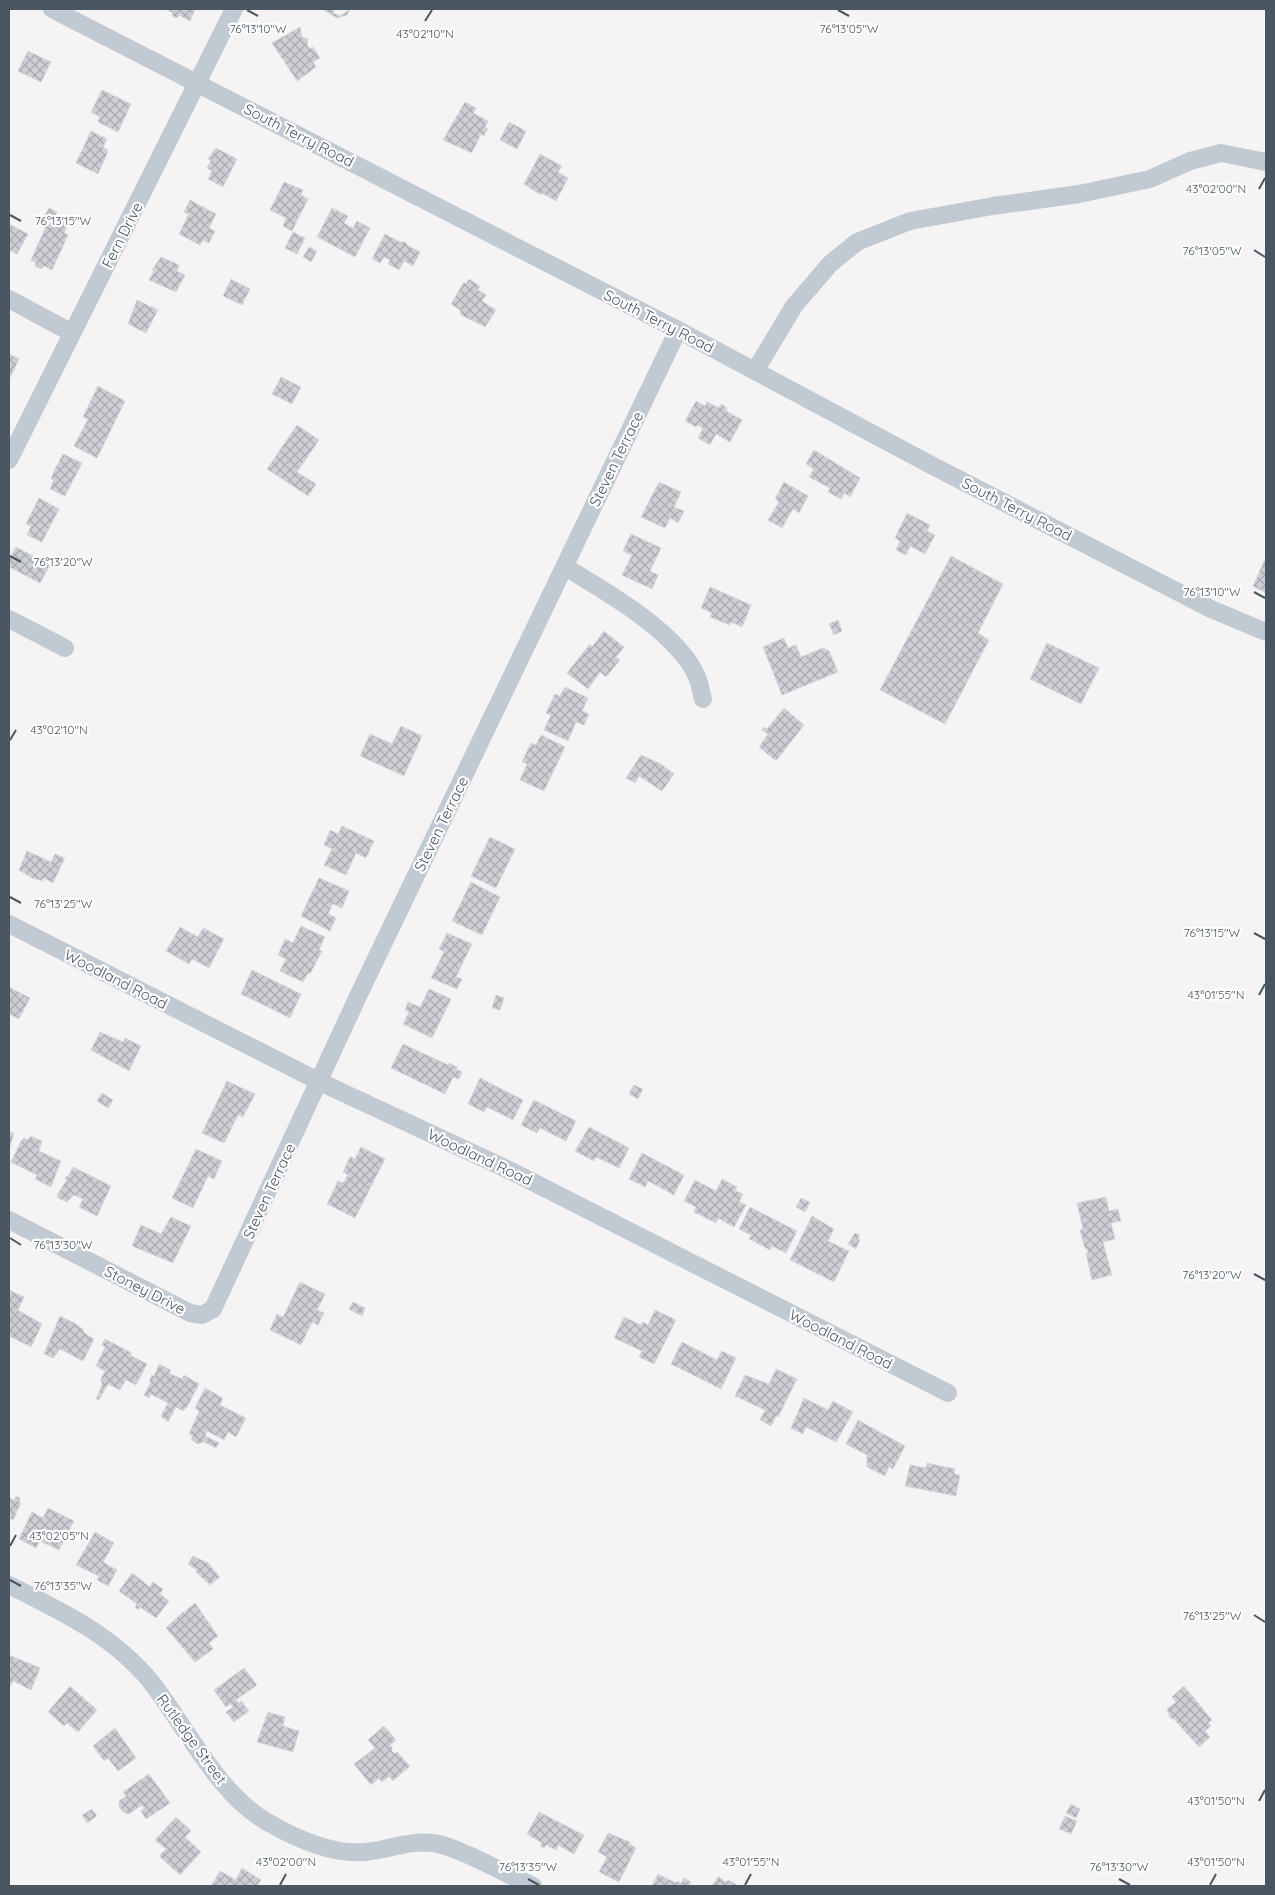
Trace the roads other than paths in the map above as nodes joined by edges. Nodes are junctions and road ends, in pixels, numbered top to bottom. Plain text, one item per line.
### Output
1 (52, 9) edge
2 (234, 9) edge
3 (198, 83) junction
4 (1266, 162) edge
5 (9, 299) edge
6 (678, 330) junction
7 (72, 333) junction
8 (755, 371) junction
9 (9, 460) edge
10 (565, 567) junction
11 (9, 619) edge
12 (1266, 632) edge
13 (65, 648) dead end
14 (703, 699) dead end
15 (9, 924) edge
16 (320, 1082) junction
17 (9, 1220) edge
18 (202, 1315) joint
19 (948, 1393) dead end
20 (9, 1585) edge
21 (533, 1886) edge

1 - 3 street, South Terry Road
2 - 3 street, Fern Drive
3 - 6 street, South Terry Road
3 - 7 street, Fern Drive
4 - 8 street
5 - 7 street
6 - 8 street, South Terry Road
6 - 10 street, Steven Terrace
7 - 9 street, Fern Drive
8 - 12 street, South Terry Road
10 - 14 street
10 - 16 street, Steven Terrace
11 - 13 street
15 - 16 street, Woodland Road
16 - 18 street, Steven Terrace
16 - 19 street, Woodland Road
17 - 18 street, Stoney Drive
20 - 21 street, Rutledge Street

